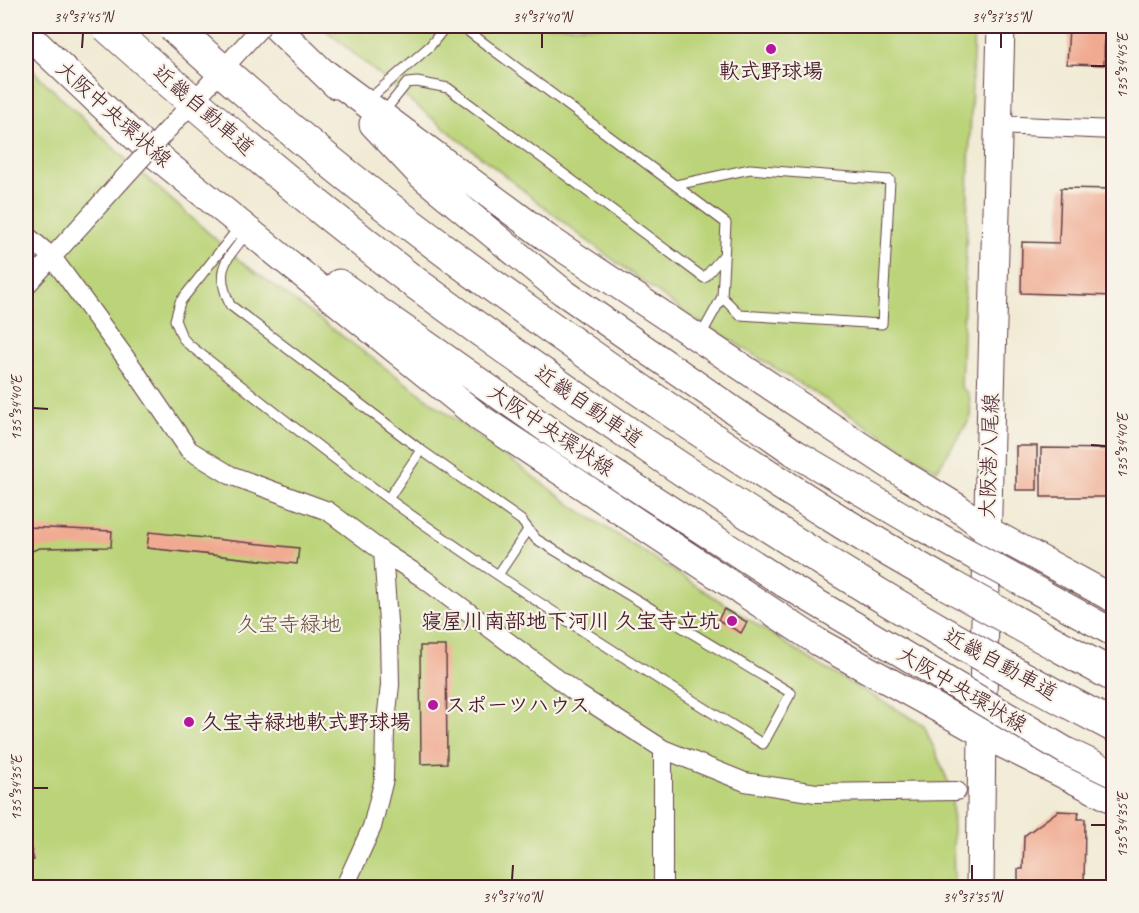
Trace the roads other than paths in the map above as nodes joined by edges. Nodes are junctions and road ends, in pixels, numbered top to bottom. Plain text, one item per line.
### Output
1 (107, 26) edge
2 (173, 26) edge
3 (262, 26) edge
4 (275, 26) edge
5 (447, 26) edge
6 (461, 26) edge
7 (1001, 26) edge
8 (26, 33) edge
9 (325, 73) junction
10 (373, 109) junction
11 (997, 125) junction
12 (1113, 130) edge
13 (148, 150) junction
14 (676, 185) junction
15 (245, 228) junction
16 (26, 235) edge
17 (724, 255) junction
18 (52, 256) junction
19 (26, 286) edge
20 (722, 297) junction
21 (699, 338) junction
22 (421, 450) junction
23 (388, 499) junction
24 (528, 530) junction
25 (987, 530) junction
26 (383, 552) junction
27 (498, 575) junction
28 (1113, 599) edge
29 (1113, 633) edge
30 (1113, 676) edge
31 (1113, 726) edge
32 (982, 733) junction
33 (663, 749) junction
34 (1113, 774) edge
35 (957, 791) dead end
36 (1113, 800) edge
37 (344, 888) edge
38 (663, 888) edge
39 (980, 888) edge

1 - 31 highway, 近畿自動車道, bridge
2 - 30 highway, 近畿自動車道, bridge
3 - 18 street, bridge
4 - 9 main road
5 - 10 lane
6 - 14 lane
7 - 11 main road, 大阪港八尾線
8 - 13 main road, 大阪中央環状線
9 - 10 main road
9 - 29 main road, bridge
10 - 17 lane
10 - 21 main road
11 - 12 street
11 - 25 main road, 大阪港八尾線
13 - 15 main road
13 - 34 main road, 大阪中央環状線, bridge
14 - 17 lane
14 - 20 lane
15 - 22 lane
15 - 23 lane
15 - 32 main road
16 - 18 street
17 - 20 lane
18 - 19 street
18 - 26 street
20 - 21 lane
21 - 25 main road
22 - 23 lane
22 - 24 lane
23 - 27 lane
24 - 27 lane
24 - 27 lane
25 - 28 main road
25 - 32 main road, 大阪港八尾線
26 - 33 street
26 - 37 street
32 - 36 main road
32 - 39 main road, 大阪港八尾線
33 - 35 street
33 - 38 street

